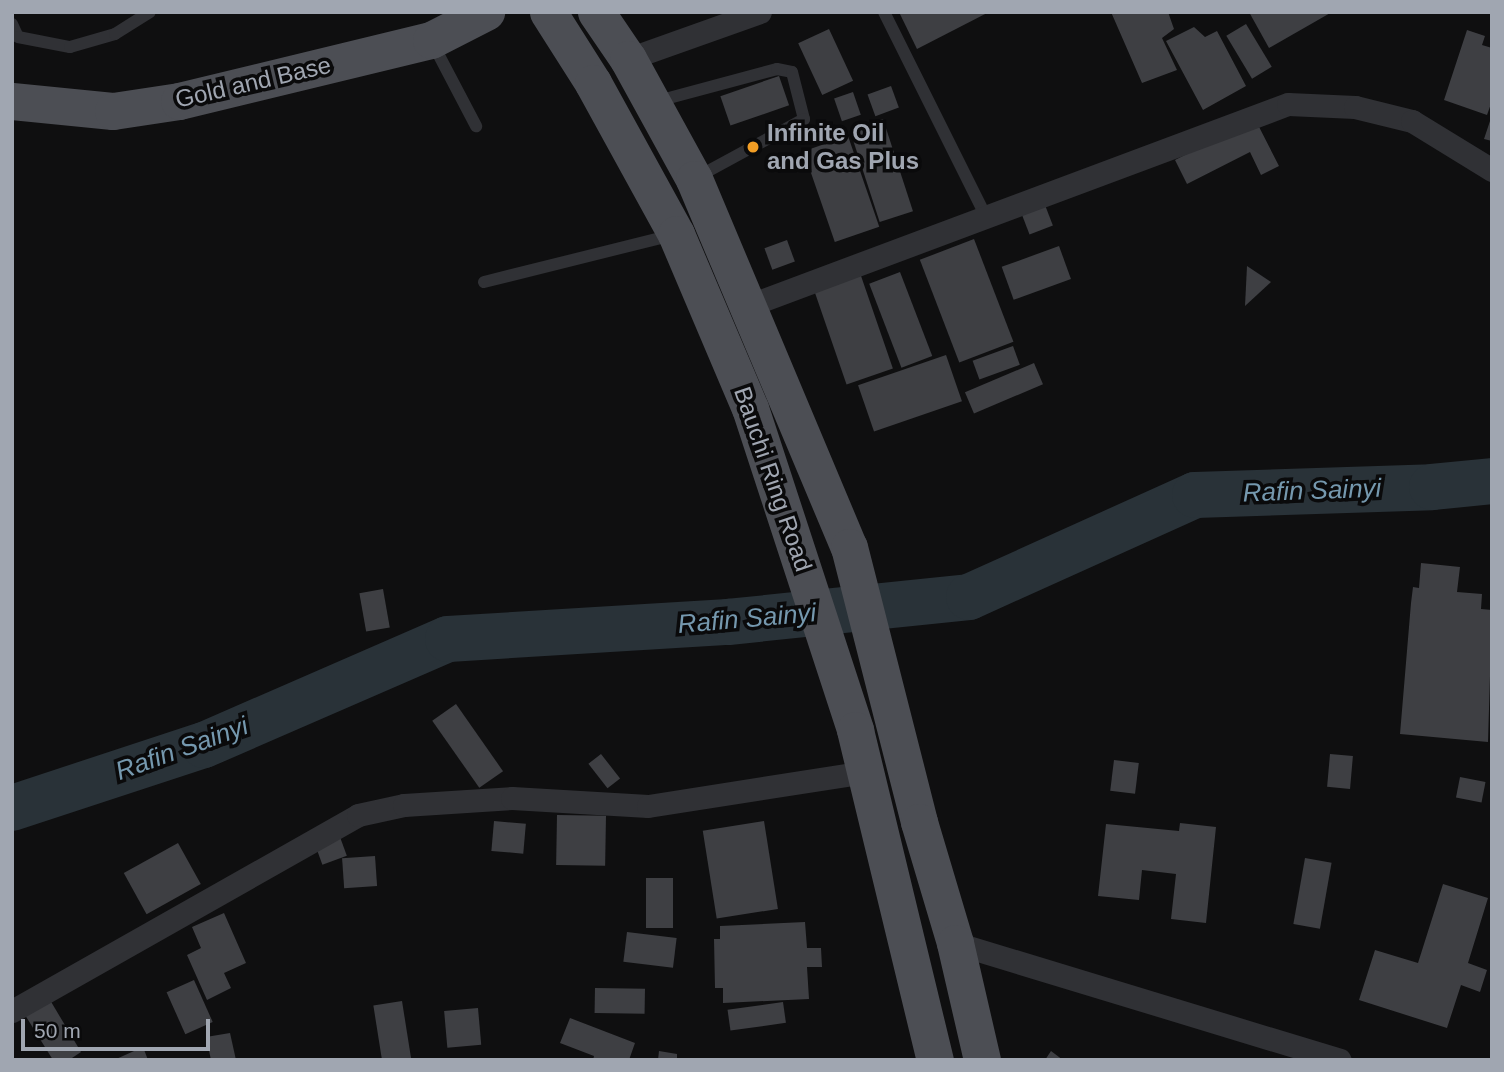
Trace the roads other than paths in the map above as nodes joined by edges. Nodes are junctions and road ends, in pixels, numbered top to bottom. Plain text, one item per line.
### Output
1 (150, 12) edge
2 (486, 12) edge
3 (548, 12) edge
4 (596, 12) edge
5 (760, 12) edge
6 (884, 12) edge
7 (12, 24) edge
8 (431, 40) junction
9 (628, 59) junction
10 (12, 100) edge
11 (653, 102) junction
12 (476, 126) dead end
13 (1492, 170) edge
14 (694, 179) junction
15 (987, 219) junction
16 (676, 234) junction
17 (484, 282) dead end
18 (750, 305) junction
19 (866, 772) junction
20 (956, 943) junction
21 (12, 1011) edge
22 (935, 1060) edge
23 (982, 1060) edge
24 (1340, 1060) edge

1 - 7 lane
2 - 8 main road, Gold and Base
3 - 16 main road, Bauchi Ring Road
4 - 9 main road, Bauchi Ring Road
5 - 9 street
6 - 15 lane
8 - 10 main road, Gold and Base
8 - 12 lane
9 - 11 main road, Bauchi Ring Road
11 - 14 main road, Bauchi Ring Road
11 - 14 lane
13 - 15 street
14 - 18 main road, Bauchi Ring Road
15 - 18 street
16 - 17 lane
16 - 19 main road, Bauchi Ring Road
18 - 20 main road, Bauchi Ring Road
19 - 21 street
19 - 22 main road, Bauchi Ring Road
20 - 23 main road, Bauchi Ring Road
20 - 24 street

